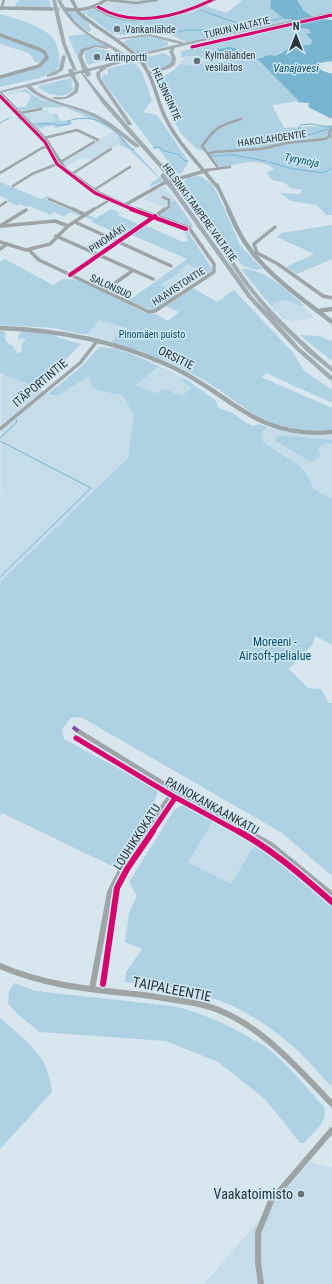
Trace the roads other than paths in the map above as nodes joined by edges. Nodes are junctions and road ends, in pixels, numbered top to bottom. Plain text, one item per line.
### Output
1 (56, 0) edge
2 (108, 0) edge
3 (157, 0) edge
4 (215, 0) edge
5 (2, 1) edge
6 (73, 2) edge
7 (92, 7) junction
8 (1, 8) edge
9 (51, 9) tunnel mouth
10 (79, 9) junction
11 (67, 10) tunnel mouth
12 (332, 13) edge
13 (252, 29) junction
14 (0, 35) edge
15 (116, 40) junction
16 (168, 40) junction
17 (188, 43) junction
18 (172, 48) junction
19 (159, 52) junction
20 (143, 55) junction
21 (64, 56) junction
22 (173, 56) junction
23 (124, 59) junction
24 (79, 71) junction
25 (148, 72) junction
26 (0, 77) edge
27 (31, 84) junction
28 (1, 93) edge
29 (41, 109) dead end
30 (20, 113) junction
31 (241, 119) dead end
32 (130, 124) junction
33 (332, 128) edge
34 (44, 138) junction
35 (98, 140) dead end
36 (94, 142) dead end
37 (50, 146) junction
38 (137, 146) junction
39 (111, 149) dead end
40 (208, 154) junction
41 (59, 162) junction
42 (130, 167) dead end
43 (230, 167) dead end
44 (218, 170) junction
45 (207, 171) junction
46 (0, 173) edge
47 (72, 174) junction
48 (171, 175) junction
49 (176, 185) junction
50 (13, 186) dead end
51 (94, 190) junction
52 (163, 197) dead end
53 (50, 199) dead end
54 (110, 199) junction
55 (6, 202) dead end
56 (125, 205) junction
57 (0, 206) edge
58 (26, 210) dead end
59 (86, 215) junction
60 (155, 216) junction
61 (75, 222) junction
62 (1, 226) edge
63 (68, 226) junction
64 (275, 227) dead end
65 (56, 236) junction
66 (0, 242) edge
67 (7, 244) junction
68 (0, 250) edge
69 (29, 250) junction
70 (171, 266) dead end
71 (132, 271) junction
72 (153, 279) dead end
73 (104, 291) junction
74 (332, 298) edge
75 (332, 310) edge
76 (146, 312) joint
77 (319, 313) junction
78 (332, 322) edge
79 (0, 328) edge
80 (96, 340) junction
81 (332, 370) edge
82 (332, 380) edge
83 (0, 429) edge
84 (332, 432) edge
85 (78, 731) dead end
86 (174, 790) junction
87 (332, 895) edge
88 (0, 966) edge
89 (92, 989) junction
90 (332, 1104) edge
91 (332, 1130) edge
92 (261, 1284) edge

1 - 21 highway
1 - 23 highway
1 - 24 highway, HELSINKI-TAMPERE VALTATIE
2 - 3 street
2 - 7 main road
4 - 7 street
5 - 8 street
6 - 10 main road
7 - 10 main road
8 - 9 main road
10 - 11 main road
10 - 15 main road, HELSINGINTIE
12 - 13 highway, TURUN VALTATIE
13 - 17 highway, TURUN VALTATIE
13 - 18 highway, TURUN VALTATIE
14 - 26 main road
15 - 16 highway
15 - 25 main road, HELSINGINTIE
16 - 17 highway
16 - 18 highway
17 - 18 highway, TURUN VALTATIE
18 - 19 highway, TURUN VALTATIE
18 - 20 highway, TURUN VALTATIE
18 - 22 highway
19 - 20 highway, TURUN VALTATIE
19 - 22 highway
20 - 23 highway, TURUN VALTATIE, bridge
21 - 24 highway
21 - 27 highway
22 - 25 highway
23 - 24 highway
23 - 27 highway, TURUN VALTATIE
23 - 32 highway
24 - 27 highway
24 - 32 highway
24 - 38 highway, HELSINKI-TAMPERE VALTATIE
24 - 48 highway, HELSINKI-TAMPERE VALTATIE
25 - 45 main road, HELSINGINTIE
27 - 28 highway, TURUN VALTATIE
27 - 28 highway
27 - 38 highway
28 - 30 main road
29 - 30 street
30 - 34 main road
31 - 40 street
32 - 48 highway
33 - 40 street, HAKOLAHDENTIE
34 - 35 street
34 - 37 main road
36 - 41 street
37 - 41 main road
37 - 46 street
38 - 49 highway, HELSINKI-TAMPERE VALTATIE, bridge
39 - 47 street
40 - 44 street
41 - 47 main road
41 - 50 street
42 - 51 street
43 - 44 street
44 - 45 street
45 - 56 main road
45 - 77 main road, HELSINGINTIE
47 - 51 main road
48 - 49 highway, HELSINKI-TAMPERE VALTATIE, bridge
49 - 81 highway, HELSINKI-TAMPERE VALTATIE
49 - 82 highway, HELSINKI-TAMPERE VALTATIE
51 - 54 main road
52 - 60 street
53 - 59 street
54 - 56 main road
54 - 59 street
55 - 57 street
56 - 60 street
58 - 62 street
59 - 61 street
60 - 76 street, HAAVISTONTIE
61 - 63 street
61 - 70 street
62 - 63 street
63 - 65 street
64 - 74 street
65 - 69 street
65 - 71 street
66 - 67 street
67 - 68 street
67 - 69 street
69 - 73 street, SALONSUO
71 - 72 street
71 - 73 street
73 - 76 street, SALONSUO
75 - 77 main road
77 - 78 main road, HELSINGINTIE
79 - 80 main road, ORSITIE
80 - 83 street, ITÄPORTINTIE
80 - 84 main road, ORSITIE
85 - 86 street, PAINOKANKAANKATU
86 - 87 street, PAINOKANKAANKATU
86 - 89 street, LOUHIKKOKATU
88 - 89 street, TAIPALEENTIE
89 - 90 street, TAIPALEENTIE
91 - 92 street

